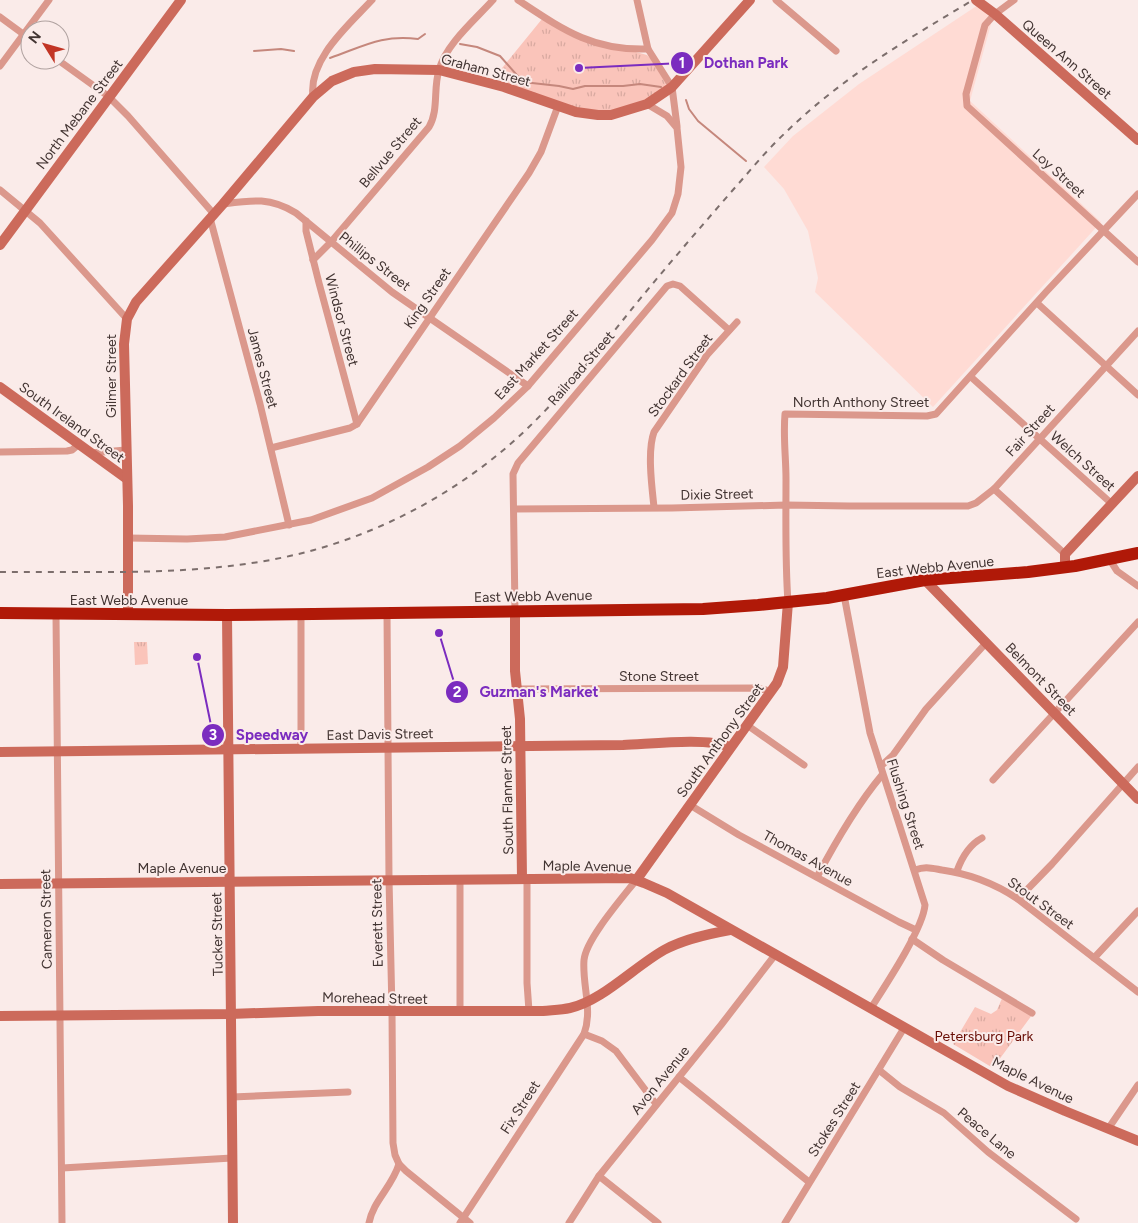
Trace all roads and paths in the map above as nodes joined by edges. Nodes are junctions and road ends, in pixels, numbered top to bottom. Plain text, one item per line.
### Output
1 (49, 0) edge
2 (181, 0) edge
3 (493, 0) edge
4 (518, 0) edge
5 (637, 0) edge
6 (750, 0) edge
7 (776, 0) edge
8 (976, 0) edge
9 (1014, 0) edge
10 (370, 1) edge
11 (995, 14) junction
12 (0, 17) edge
13 (34, 20) edge
14 (20, 32) edge
15 (20, 38) edge
16 (648, 49) junction
17 (836, 51) dead end
18 (0, 66) edge
19 (70, 69) edge
20 (439, 70) junction
21 (672, 87) junction
22 (108, 96) junction
23 (314, 97) junction
24 (647, 104) junction
25 (558, 106) junction
26 (678, 128) junction
27 (1138, 140) edge
28 (0, 190) edge
29 (1138, 194) edge
30 (223, 204) junction
31 (26, 210) junction
32 (212, 216) junction
33 (306, 221) junction
34 (1104, 231) junction
35 (330, 242) junction
36 (0, 245) edge
37 (313, 260) junction
38 (1138, 262) edge
39 (1037, 303) junction
40 (429, 317) junction
41 (127, 319) junction
42 (737, 322) dead end
43 (728, 330) junction
44 (1138, 331) edge
45 (1107, 367) junction
46 (971, 377) junction
47 (528, 386) junction
48 (0, 387) edge
49 (1138, 395) edge
50 (356, 424) junction
51 (1039, 438) junction
52 (78, 445) junction
53 (271, 448) junction
54 (126, 450) junction
55 (0, 452) edge
56 (91, 453) junction
57 (1138, 476) edge
58 (127, 479) junction
59 (994, 489) junction
60 (1112, 504) junction
61 (786, 505) junction
62 (920, 506) joint
63 (654, 508) junction
64 (514, 509) junction
65 (289, 525) junction
66 (128, 538) junction
67 (1138, 553) edge
68 (1065, 554) junction
69 (1110, 560) junction
70 (1065, 568) junction
71 (925, 580) junction
72 (1138, 586) edge
73 (844, 595) junction
74 (788, 602) junction
75 (515, 611) junction
76 (387, 613) junction
77 (0, 614) edge
78 (128, 614) junction
79 (301, 614) junction
80 (56, 615) junction
81 (227, 615) junction
82 (1138, 622) edge
83 (986, 643) junction
84 (516, 689) junction
85 (770, 693) junction
86 (1055, 712) junction
87 (747, 725) junction
88 (521, 745) junction
89 (389, 747) junction
90 (300, 748) junction
91 (730, 748) junction
92 (229, 750) junction
93 (58, 751) junction
94 (0, 752) edge
95 (804, 765) dead end
96 (881, 766) junction
97 (1138, 767) edge
98 (882, 775) junction
99 (993, 780) dead end
100 (1124, 782) junction
101 (1138, 798) edge
102 (690, 805) junction
103 (982, 838) dead end
104 (915, 870) junction
105 (957, 871) junction
106 (817, 877) junction
107 (525, 878) junction
108 (389, 879) junction
109 (637, 879) junction
110 (460, 880) junction
111 (230, 882) junction
112 (58, 883) junction
113 (0, 884) edge
114 (1018, 899) junction
115 (1138, 911) edge
116 (730, 930) junction
117 (916, 930) junction
118 (912, 939) junction
119 (775, 955) junction
120 (1094, 958) junction
121 (1138, 992) edge
122 (587, 1001) junction
123 (871, 1008) junction
124 (529, 1010) junction
125 (392, 1011) junction
126 (460, 1012) junction
127 (1032, 1012) dead end
128 (230, 1014) junction
129 (59, 1015) junction
130 (0, 1016) edge
131 (904, 1028) junction
132 (584, 1034) junction
133 (879, 1070) junction
134 (679, 1077) junction
135 (1138, 1086) edge
136 (348, 1092) dead end
137 (232, 1097) junction
138 (656, 1104) junction
139 (1108, 1128) junction
140 (1138, 1141) edge
141 (232, 1158) junction
142 (399, 1164) junction
143 (62, 1168) junction
144 (599, 1176) junction
145 (809, 1182) junction
146 (1076, 1218) dead end
147 (462, 1220) edge
148 (62, 1223) edge
149 (233, 1223) edge
150 (369, 1223) edge
151 (470, 1223) edge
152 (569, 1223) edge
153 (658, 1223) edge
154 (784, 1223) edge

1 - 13 street
2 - 22 street, North Mebane Street
3 - 20 street, Bellvue Street
4 - 16 street
5 - 16 street
6 - 21 street, Graham Street
7 - 17 street
8 - 11 street, Queen Ann Street
9 - 11 street
10 - 23 street
11 - 27 street, Queen Ann Street
11 - 34 street, Loy Street
12 - 14 street
15 - 18 street
16 - 21 street
19 - 22 street, James Street
20 - 23 street, Graham Street
20 - 25 street, Graham Street
20 - 35 street, Bellvue Street
21 - 24 street, Graham Street
21 - 26 street, East Market Street
22 - 31 street, North Mebane Street
22 - 32 street, James Street
23 - 30 street, Graham Street
24 - 25 street, Graham Street
24 - 26 street
25 - 40 street, King Street
26 - 47 street, East Market Street
28 - 31 street, Gilmer Street
29 - 34 street, North Anthony Street
30 - 32 street, Graham Street
30 - 33 street, Phillips Street
31 - 36 street, North Mebane Street
31 - 41 street, Gilmer Street
32 - 41 street, Graham Street
32 - 53 street, James Street
33 - 35 street, Phillips Street
33 - 37 street, Windsor Street
34 - 38 street, Loy Street
34 - 39 street, North Anthony Street
35 - 37 street, Bellvue Street
35 - 40 street, Phillips Street
37 - 50 street, Windsor Street
39 - 45 street
39 - 46 street, North Anthony Street
40 - 47 street, Phillips Street
40 - 50 street, King Street
41 - 54 street, Gilmer Street
42 - 43 street, Stockard Street
43 - 63 street, Stockard Street
43 - 64 street, Railroad Street
44 - 45 street, Fair Street
45 - 49 street
45 - 51 street, Fair Street
46 - 51 street, Welch Street
46 - 61 street, North Anthony Street
47 - 65 street, East Market Street
48 - 52 street, South Ireland Street
50 - 53 street
51 - 59 street, Fair Street
51 - 60 street, Welch Street
52 - 55 street
52 - 56 street, South Ireland Street
53 - 65 street, James Street
54 - 56 street
54 - 58 street, Gilmer Street
56 - 58 street, South Ireland Street
57 - 60 street
58 - 66 street, Gilmer Street
59 - 62 street, Fair Street
59 - 68 street
60 - 68 street
61 - 62 street, Dixie Street
61 - 63 street, Dixie Street
61 - 74 street, North Anthony Street
63 - 64 street, Dixie Street
64 - 75 street
65 - 66 street, East Market Street
66 - 78 street, Gilmer Street
67 - 69 highway, East Webb Avenue
68 - 70 street
69 - 70 highway, East Webb Avenue
69 - 72 street
70 - 71 highway, East Webb Avenue
71 - 73 highway, East Webb Avenue
71 - 83 street, Belmont Street
73 - 74 highway, East Webb Avenue
73 - 96 street, Flushing Street
74 - 75 highway, East Webb Avenue
74 - 85 street, South Anthony Street
75 - 76 highway, East Webb Avenue
75 - 84 street, South Flanner Street
76 - 79 highway, East Webb Avenue
76 - 89 street, Everett Street
77 - 80 highway, East Webb Avenue
78 - 80 highway, East Webb Avenue
78 - 81 highway, East Webb Avenue
79 - 81 highway, East Webb Avenue
79 - 90 street
80 - 93 street, Cameron Street
81 - 92 street, Tucker Street
82 - 86 street
83 - 86 street, Belmont Street
83 - 96 street
84 - 85 street, Stone Street
84 - 88 street, South Flanner Street
85 - 87 street, South Anthony Street
86 - 99 street
86 - 100 street, Belmont Street
87 - 91 street, South Anthony Street
87 - 95 street
88 - 89 street, East Davis Street
88 - 91 street, East Davis Street
88 - 107 street, South Flanner Street
89 - 90 street, East Davis Street
89 - 108 street, Everett Street
90 - 92 street, East Davis Street
91 - 102 street, South Anthony Street
92 - 93 street, East Davis Street
92 - 111 street, Tucker Street
93 - 94 street, East Davis Street
93 - 112 street, Cameron Street
96 - 98 street, Flushing Street
97 - 100 street
98 - 104 street, Flushing Street
98 - 106 street
100 - 101 street, Belmont Street
100 - 114 street
102 - 106 street, Thomas Avenue
102 - 109 street, South Anthony Street
103 - 105 street
104 - 105 street, Stout Street
104 - 117 street, Flushing Street
105 - 114 street, Stout Street
106 - 117 street, Thomas Avenue
107 - 109 street, Maple Avenue
107 - 110 street, Maple Avenue
107 - 124 street, South Flanner Street
108 - 110 street, Maple Avenue
108 - 111 street, Maple Avenue
108 - 125 street, Everett Street
109 - 116 street, Maple Avenue
109 - 122 street, Fix Street
110 - 126 street
111 - 112 street, Maple Avenue
111 - 128 street, Tucker Street
112 - 113 street, Maple Avenue
112 - 129 street, Cameron Street
114 - 120 street, Stout Street
115 - 120 street
116 - 119 street, Maple Avenue
116 - 122 street, Morehead Street
117 - 118 street, Flushing Street
118 - 123 street, Flushing Street
118 - 127 street
119 - 123 street, Maple Avenue
119 - 134 street, Avon Avenue
120 - 121 street, Stout Street
122 - 124 street, Morehead Street
122 - 132 street, Fix Street
123 - 131 street, Maple Avenue
124 - 126 street, Morehead Street
125 - 126 street, Morehead Street
125 - 128 street, Morehead Street
125 - 142 street, Everett Street
128 - 129 street, Morehead Street
128 - 137 street, Tucker Street
129 - 130 street, Morehead Street
129 - 143 street, Cameron Street
131 - 133 street, Stokes Street
131 - 139 street, Maple Avenue
132 - 138 street
132 - 147 street, Fix Street
133 - 145 street, Stokes Street
133 - 146 street, Peace Lane
134 - 138 street, Avon Avenue
134 - 145 street
135 - 139 street
136 - 137 street
137 - 141 street, Tucker Street
138 - 144 street, Avon Avenue
139 - 140 street, Maple Avenue
141 - 143 street
141 - 149 street, Tucker Street
142 - 147 street
142 - 150 street
143 - 148 street, Cameron Street
144 - 152 street, Avon Avenue
144 - 153 street
145 - 154 street, Stokes Street
147 - 151 street

